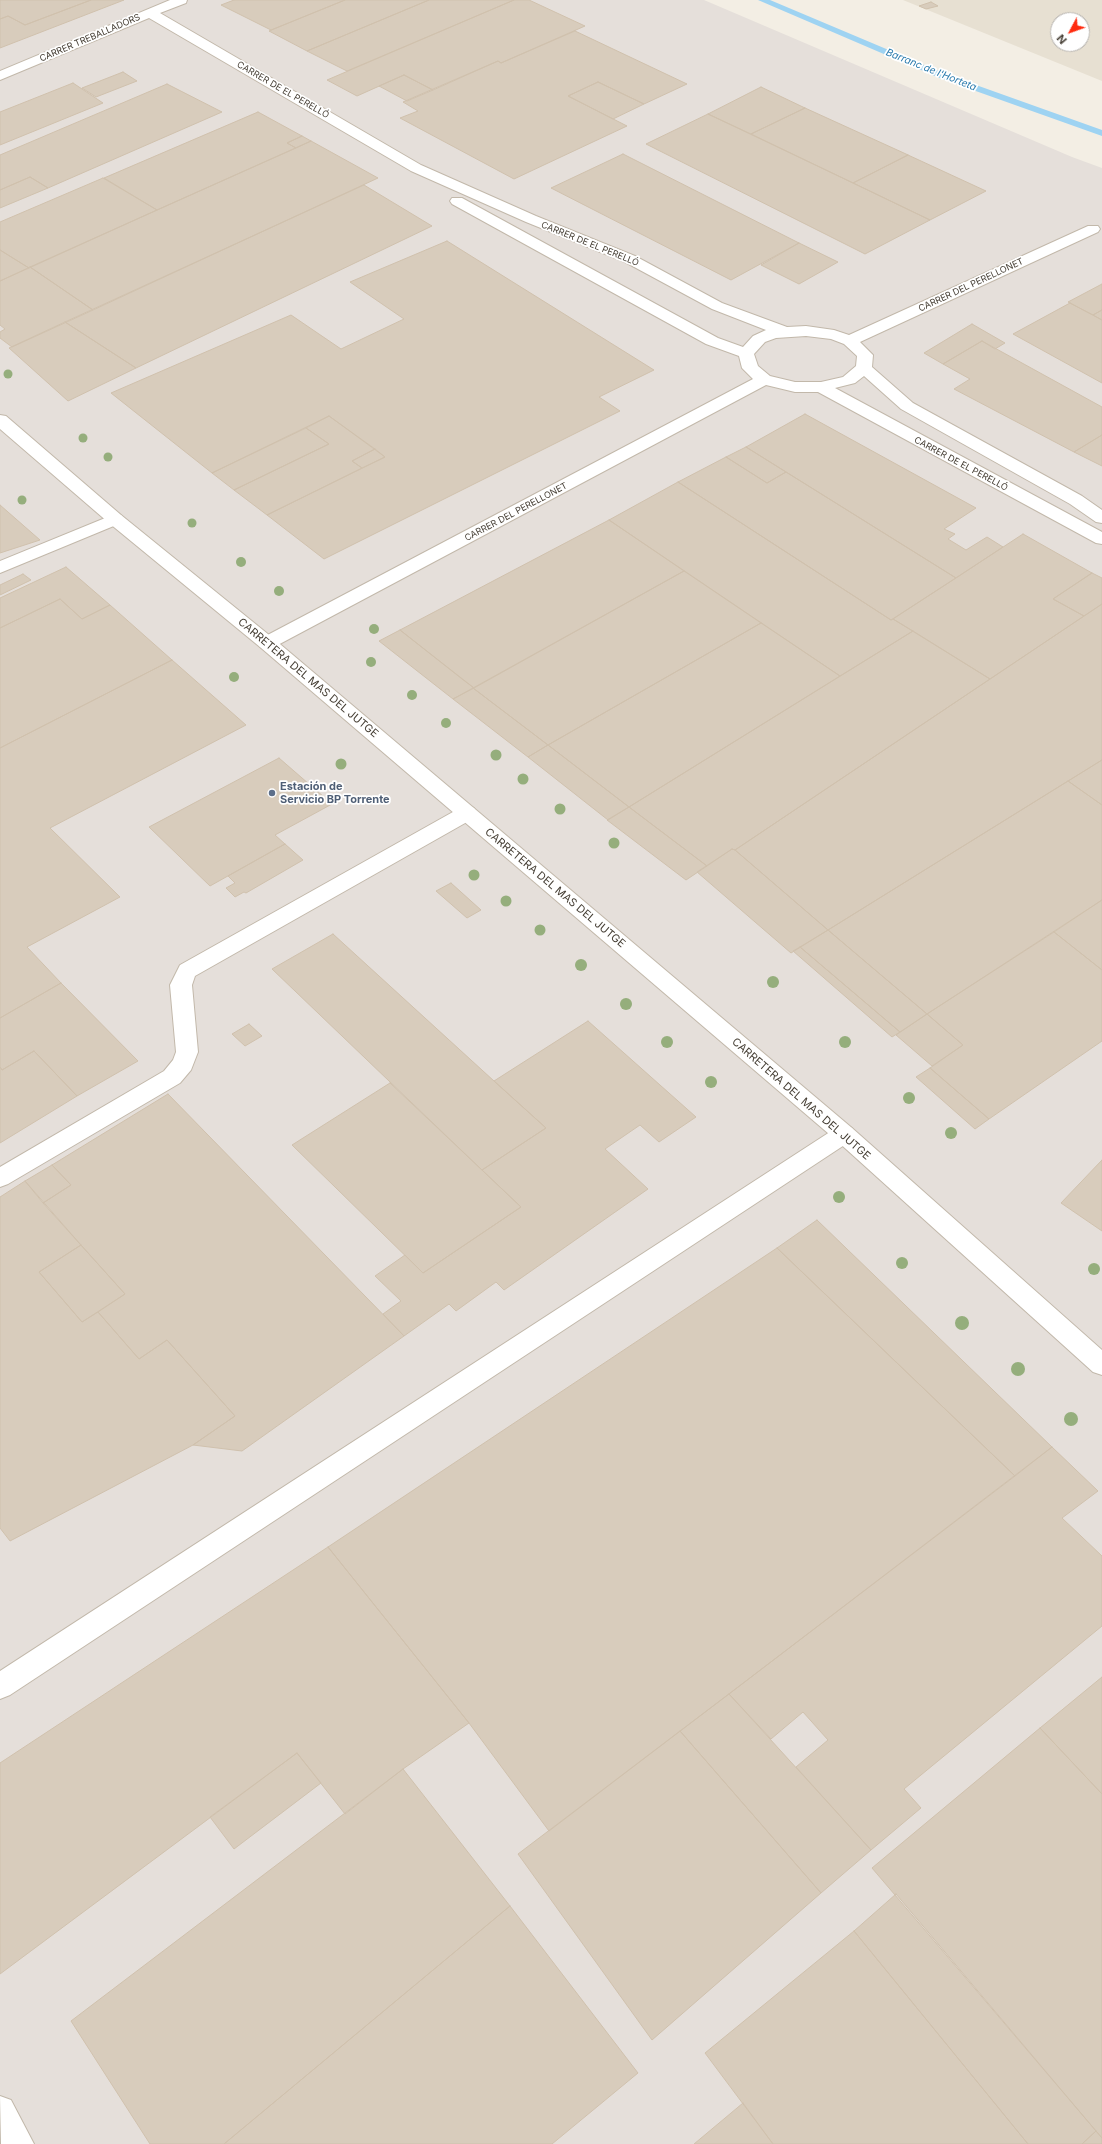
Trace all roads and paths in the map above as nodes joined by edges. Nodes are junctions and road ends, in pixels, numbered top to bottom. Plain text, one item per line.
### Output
1 (181, 0) edge
2 (150, 13) junction
3 (0, 76) edge
4 (416, 168) junction
5 (1093, 229) dead end
6 (785, 332) junction
7 (850, 341) junction
8 (746, 353) junction
9 (864, 368) junction
10 (764, 380) junction
11 (821, 387) junction
12 (0, 420) edge
13 (1102, 518) edge
14 (115, 519) junction
15 (1102, 540) edge
16 (0, 568) edge
17 (267, 643) junction
18 (467, 813) junction
19 (844, 1134) junction
20 (0, 1178) edge
21 (1102, 1365) edge
22 (0, 1686) edge
23 (0, 2111) edge
24 (18, 2144) edge

1 - 2 street, CARRER TREBALLADORS
2 - 3 street, CARRER TREBALLADORS
2 - 4 street, CARRER DE EL PERELLÓ
4 - 6 street, CARRER DE EL PERELLÓ
4 - 8 street, CARRER DE EL PERELLÓ
5 - 7 street, CARRER DEL PERELLONET
6 - 7 street
6 - 8 street
7 - 9 street
8 - 10 street
9 - 11 street
9 - 13 street
10 - 11 street
10 - 17 street, CARRER DEL PERELLONET
11 - 15 street, CARRER DE EL PERELLÓ
12 - 14 street, CARRETERA DEL MAS DEL JUTGE
14 - 16 street
14 - 17 street, CARRETERA DEL MAS DEL JUTGE
17 - 18 street, CARRETERA DEL MAS DEL JUTGE
18 - 19 street, CARRETERA DEL MAS DEL JUTGE
18 - 20 street
19 - 21 street, CARRETERA DEL MAS DEL JUTGE
19 - 22 street
23 - 24 street

